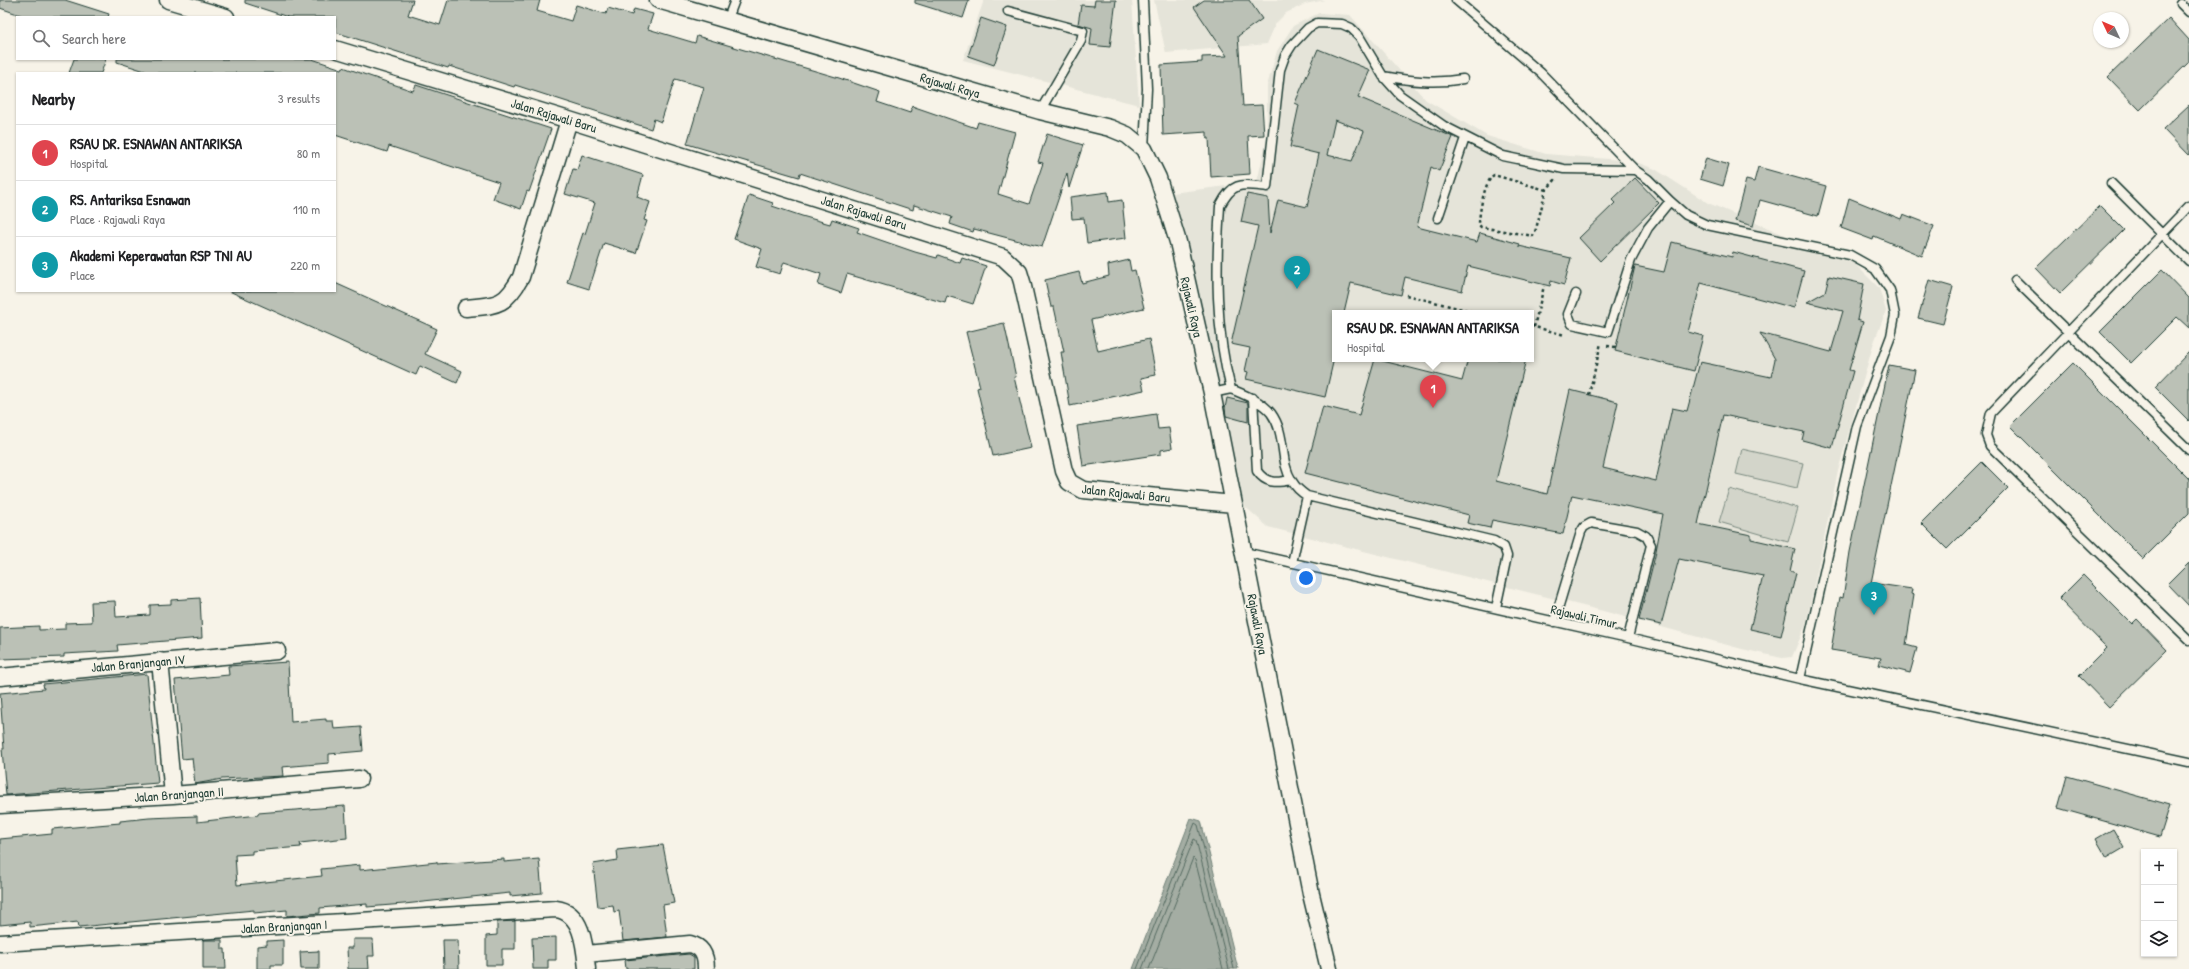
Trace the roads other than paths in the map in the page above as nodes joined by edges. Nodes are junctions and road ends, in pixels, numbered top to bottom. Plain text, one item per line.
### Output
1 (168, 0) edge
2 (658, 0) edge
3 (735, 0) edge
4 (1143, 0) edge
5 (1456, 0) edge
6 (2181, 4) dead end
7 (1008, 11) dead end
8 (2189, 12) edge
9 (223, 16) edge
10 (727, 21) junction
11 (336, 50) edge
12 (1384, 76) junction
13 (1463, 79) dead end
14 (1040, 110) junction
15 (569, 120) junction
16 (1465, 138) junction
17 (1144, 149) junction
18 (1635, 170) junction
19 (2111, 183) dead end
20 (1670, 202) junction
21 (2189, 206) edge
22 (1438, 218) dead end
23 (2162, 233) junction
24 (2189, 260) edge
25 (2015, 280) dead end
26 (1576, 294) dead end
27 (466, 308) dead end
28 (2067, 331) junction
29 (1231, 389) junction
30 (1212, 393) junction
31 (1253, 398) junction
32 (2189, 450) edge
33 (1291, 480) junction
34 (1307, 496) junction
35 (1234, 504) junction
36 (1244, 552) junction
37 (1292, 563) junction
38 (1496, 608) junction
39 (1554, 622) junction
40 (1628, 638) junction
41 (2189, 640) edge
42 (277, 651) dead end
43 (160, 661) junction
44 (0, 677) edge
45 (1800, 679) junction
46 (2189, 762) edge
47 (359, 779) dead end
48 (173, 795) junction
49 (0, 805) edge
50 (0, 943) edge
51 (587, 962) edge
52 (706, 969) edge
53 (1329, 969) edge

1 - 9 street
2 - 10 street, Rajawali Raya
3 - 10 lane
4 - 17 lane
5 - 18 lane
6 - 8 lane
7 - 14 lane
10 - 14 street, Rajawali Raya
11 - 15 street, Jalan Rajawali Baru
12 - 13 lane
12 - 16 lane
12 - 29 lane
14 - 17 street, Rajawali Raya
15 - 27 street
15 - 35 street, Jalan Rajawali Baru
16 - 18 lane
16 - 22 lane
17 - 30 street, Rajawali Raya
18 - 20 lane
19 - 23 lane
20 - 26 lane
20 - 45 lane
21 - 23 lane
23 - 24 lane
23 - 28 lane
25 - 28 lane
28 - 32 lane
28 - 41 lane
29 - 30 lane
29 - 31 lane
30 - 35 street, Rajawali Raya
31 - 33 lane
31 - 33 lane
33 - 34 lane
34 - 37 lane
34 - 38 lane
35 - 36 street, Rajawali Raya
36 - 37 lane, Rajawali Timur
36 - 53 street, Rajawali Raya
37 - 38 lane, Rajawali Timur
38 - 39 lane, Rajawali Timur
39 - 40 lane, Rajawali Timur
39 - 40 lane
40 - 45 lane, Rajawali Timur
42 - 43 street, Jalan Branjangan IV
43 - 44 street, Jalan Branjangan IV
43 - 48 street
45 - 46 lane, Rajawali Timur
47 - 48 street, Jalan Branjangan II
48 - 49 street, Jalan Branjangan II
50 - 51 street, Jalan Branjangan I
51 - 52 street

